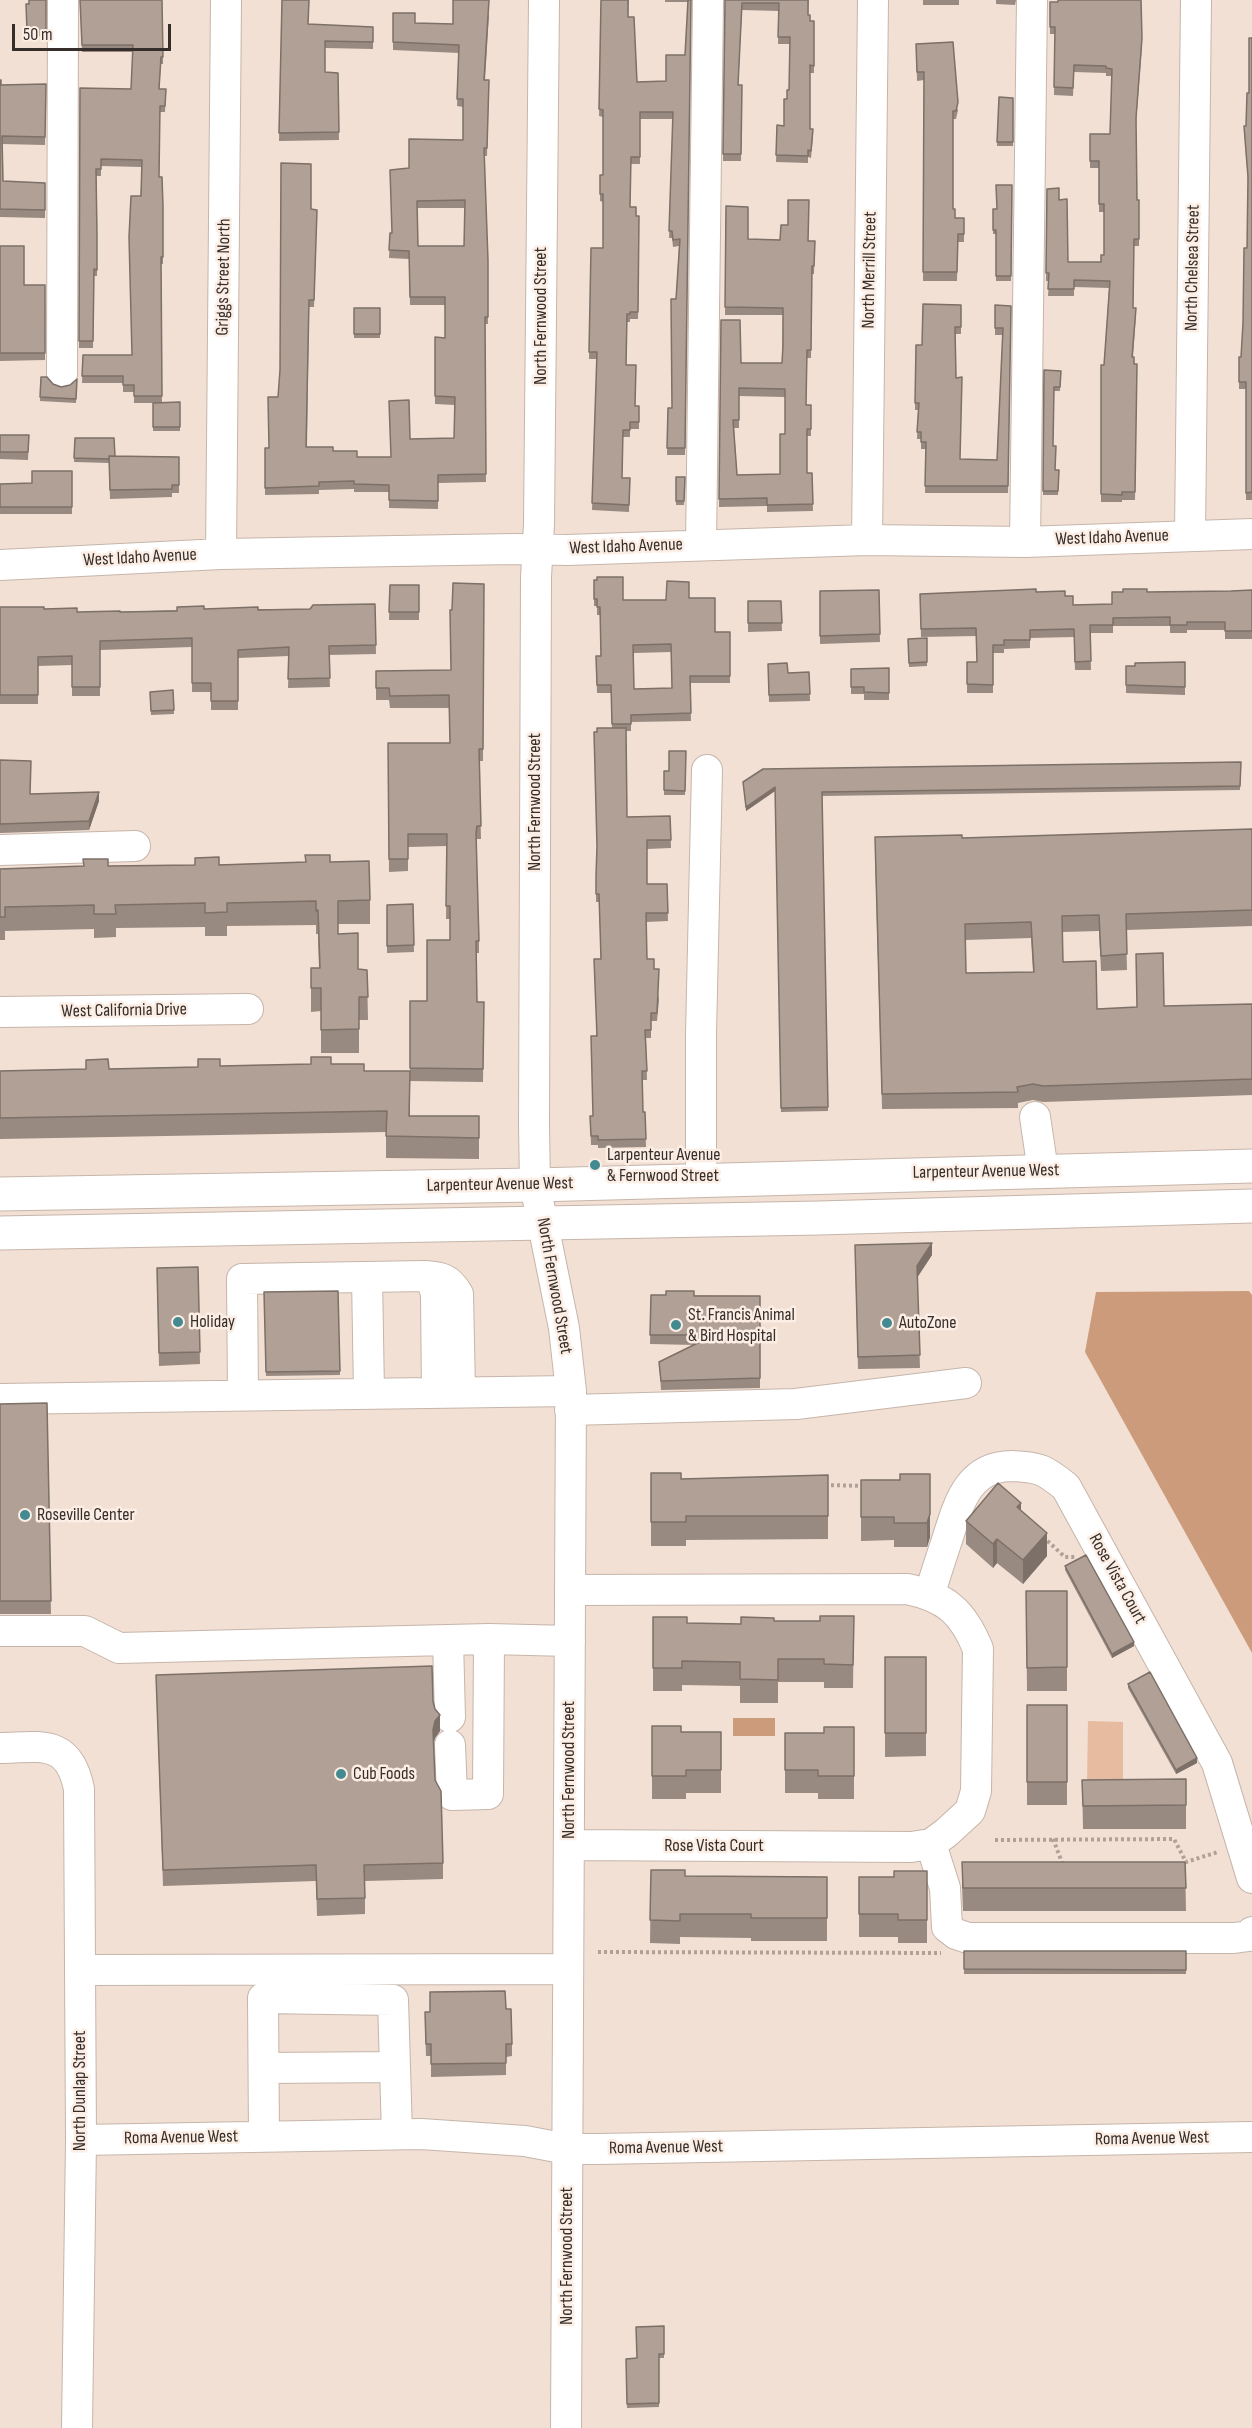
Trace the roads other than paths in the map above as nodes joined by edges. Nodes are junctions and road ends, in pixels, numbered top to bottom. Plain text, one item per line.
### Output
1 (63, 0) edge
2 (226, 0) edge
3 (544, 0) edge
4 (708, 0) edge
5 (873, 0) edge
6 (1032, 0) edge
7 (1196, 0) edge
8 (62, 374) dead end
9 (1252, 534) edge
10 (1190, 535) junction
11 (867, 540) junction
12 (1025, 542) junction
13 (700, 545) junction
14 (538, 549) junction
15 (221, 554) junction
16 (0, 566) edge
17 (707, 770) dead end
18 (135, 846) dead end
19 (0, 850) edge
20 (248, 1010) dead end
21 (0, 1012) edge
22 (1035, 1117) dead end
23 (1252, 1166) edge
24 (1043, 1170) junction
25 (701, 1180) junction
26 (535, 1185) junction
27 (0, 1194) edge
28 (1252, 1206) edge
29 (542, 1223) junction
30 (0, 1233) edge
31 (367, 1277) junction
32 (966, 1383) dead end
33 (448, 1392) junction
34 (369, 1394) junction
35 (243, 1395) junction
36 (0, 1399) edge
37 (571, 1400) junction
38 (570, 1590) junction
39 (930, 1593) junction
40 (0, 1631) edge
41 (489, 1639) junction
42 (448, 1640) junction
43 (570, 1641) junction
44 (0, 1748) edge
45 (931, 1844) junction
46 (569, 1845) junction
47 (1252, 1878) edge
48 (1252, 1932) edge
49 (568, 1969) junction
50 (80, 1970) junction
51 (395, 2067) junction
52 (264, 2068) junction
53 (397, 2134) junction
54 (264, 2136) junction
55 (1252, 2138) edge
56 (81, 2140) junction
57 (567, 2149) junction
58 (77, 2428) edge
59 (566, 2428) edge

1 - 8 street
2 - 15 street, Griggs Street North
3 - 14 street, North Fernwood Street
4 - 13 street
5 - 11 street, North Merrill Street
6 - 12 street
7 - 10 street, North Chelsea Street
9 - 10 street, West Idaho Avenue
10 - 12 street, West Idaho Avenue
11 - 12 street, West Idaho Avenue
11 - 13 street, West Idaho Avenue
13 - 14 street, West Idaho Avenue
14 - 15 street, West Idaho Avenue
14 - 26 street, North Fernwood Street
15 - 16 street, West Idaho Avenue
17 - 25 street
18 - 19 street
20 - 21 street, West California Drive
22 - 24 street
23 - 24 main road, Larpenteur Avenue West
24 - 25 main road, Larpenteur Avenue West
25 - 26 main road, Larpenteur Avenue West
26 - 27 main road, Larpenteur Avenue West
26 - 29 street, North Fernwood Street
28 - 29 main road
29 - 30 main road
29 - 37 street, North Fernwood Street
31 - 33 street
31 - 34 street
31 - 35 street
32 - 37 street
33 - 34 street
33 - 37 street
34 - 35 street
35 - 36 street
37 - 38 street, North Fernwood Street
38 - 39 street
38 - 43 street, North Fernwood Street
39 - 45 street
39 - 47 street, Rose Vista Court
40 - 42 street
41 - 42 street
41 - 42 street
41 - 43 street
43 - 46 street, North Fernwood Street
44 - 50 street, North Dunlap Street
45 - 46 street, Rose Vista Court
45 - 48 street
46 - 49 street, North Fernwood Street
49 - 50 street
49 - 57 street, North Fernwood Street
50 - 56 street, North Dunlap Street
51 - 52 street
51 - 52 street
51 - 53 street
52 - 54 street
53 - 54 street, Roma Avenue West
53 - 57 street, Roma Avenue West
54 - 56 street, Roma Avenue West
55 - 57 street, Roma Avenue West
56 - 58 street, North Dunlap Street
57 - 59 street, North Fernwood Street

